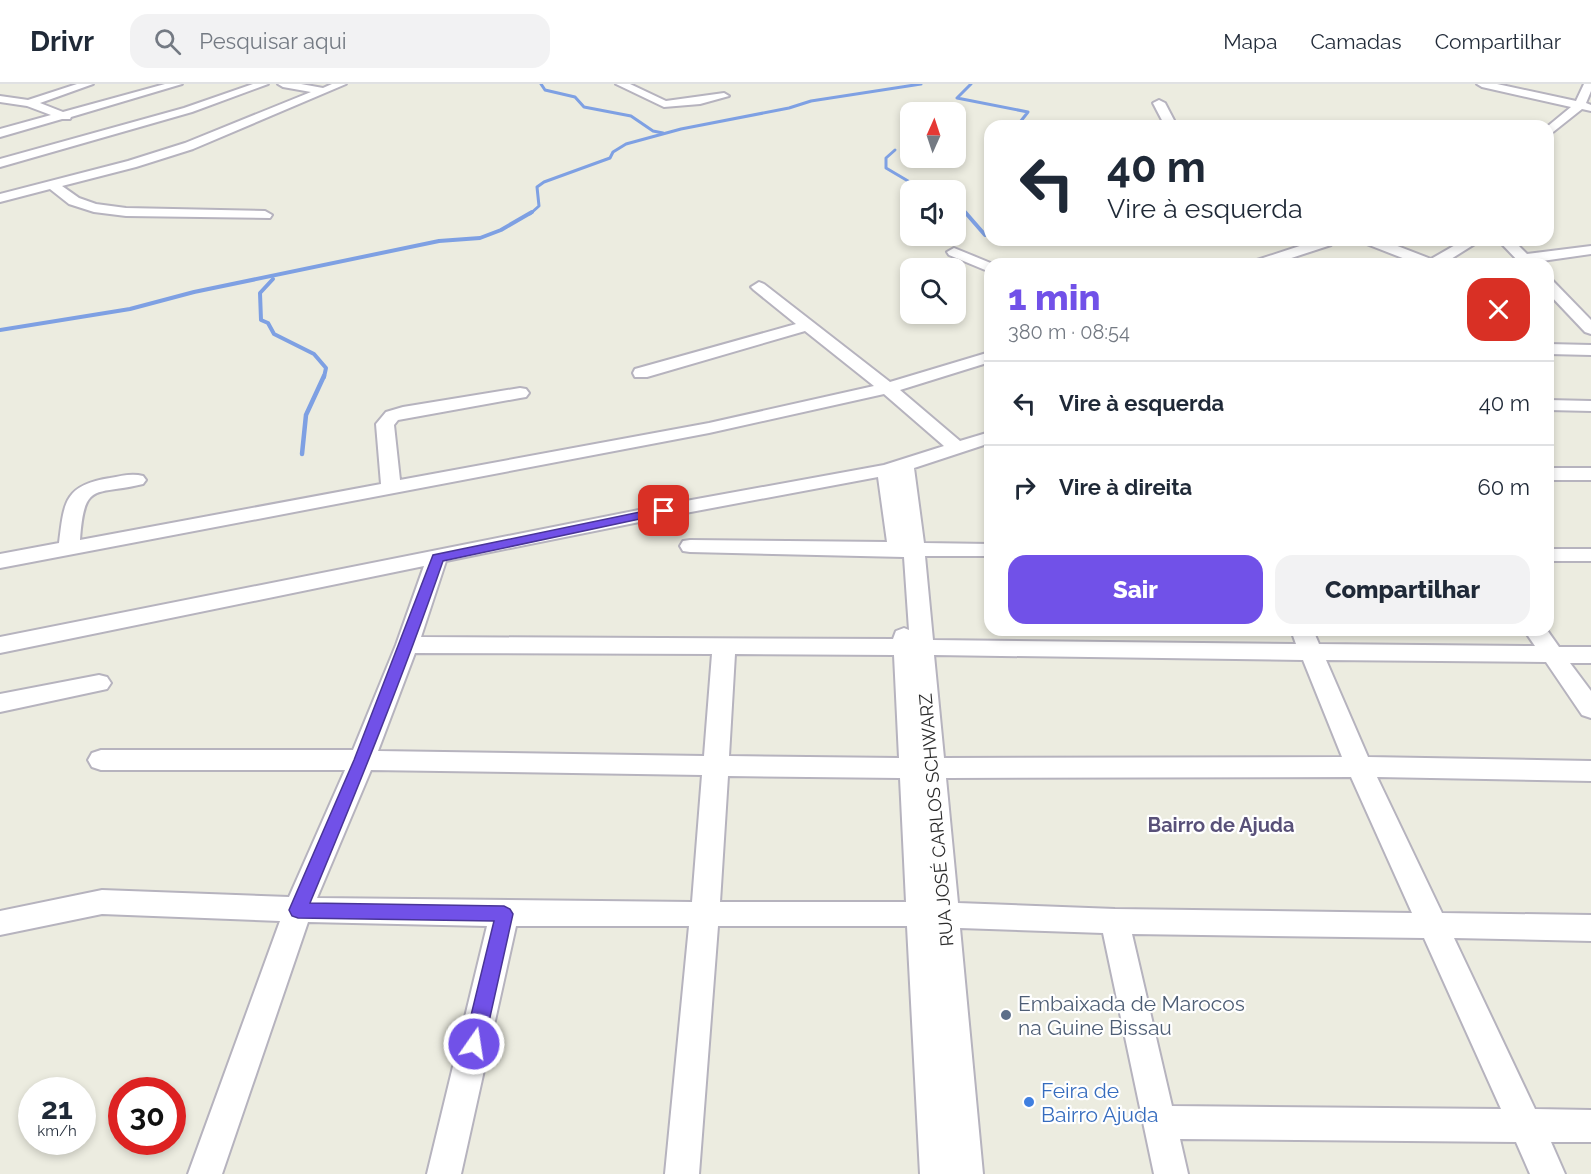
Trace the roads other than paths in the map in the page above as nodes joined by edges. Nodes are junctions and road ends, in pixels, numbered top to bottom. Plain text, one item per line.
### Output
1 (88, 84) edge
2 (177, 84) edge
3 (264, 84) edge
4 (283, 84) edge
5 (341, 84) edge
6 (621, 84) edge
7 (1482, 84) edge
8 (1589, 84) edge
9 (707, 89) dead end
10 (323, 91) junction
11 (0, 99) edge
12 (29, 103) junction
13 (1159, 103) dead end
14 (1579, 106) junction
15 (1591, 108) edge
16 (63, 116) junction
17 (1168, 120) edge
18 (1554, 127) edge
19 (0, 133) edge
20 (103, 135) junction
21 (0, 163) edge
22 (53, 185) junction
23 (0, 198) edge
24 (265, 215) dead end
25 (1314, 246) edge
26 (1384, 246) edge
27 (1463, 246) edge
28 (1511, 246) edge
29 (1591, 250) edge
30 (954, 252) dead end
31 (1277, 258) edge
32 (1416, 258) edge
33 (1442, 258) edge
34 (1523, 258) edge
35 (1548, 258) edge
36 (984, 265) edge
37 (759, 287) dead end
38 (1555, 299) edge
39 (808, 325) junction
40 (1591, 329) edge
41 (1554, 349) edge
42 (1591, 350) edge
43 (984, 359) edge
44 (641, 373) dead end
45 (887, 388) junction
46 (520, 393) dead end
47 (1554, 405) edge
48 (1591, 406) edge
49 (984, 439) edge
50 (958, 448) junction
51 (895, 468) junction
52 (1554, 474) edge
53 (1591, 474) edge
54 (136, 480) dead end
55 (392, 487) junction
56 (69, 546) junction
57 (690, 546) dead end
58 (906, 550) junction
59 (984, 550) edge
60 (1554, 555) edge
61 (1591, 555) edge
62 (437, 558) junction
63 (0, 561) edge
64 (1539, 636) edge
65 (1306, 642) edge
66 (0, 645) edge
67 (407, 645) junction
68 (724, 645) junction
69 (912, 647) junction
70 (1591, 655) edge
71 (1553, 656) junction
72 (99, 683) dead end
73 (0, 703) edge
74 (1591, 709) edge
75 (101, 760) dead end
76 (362, 760) junction
77 (715, 766) junction
78 (1359, 767) junction
79 (921, 768) junction
80 (1591, 771) edge
81 (298, 910) junction
82 (504, 914) junction
83 (705, 914) junction
84 (933, 914) junction
85 (1115, 921) junction
86 (0, 923) edge
87 (1431, 925) junction
88 (1591, 928) edge
89 (1159, 1122) junction
90 (1591, 1126) edge
91 (1524, 1127) junction
92 (205, 1174) edge
93 (444, 1174) edge
94 (682, 1174) edge
95 (937, 1174) edge
96 (966, 1174) edge
97 (1171, 1174) edge
98 (1548, 1174) edge

1 - 12 street
2 - 16 street
3 - 20 street
4 - 10 street
5 - 10 street
6 - 9 street
7 - 14 street
8 - 14 street
10 - 22 street
11 - 12 street
12 - 16 street
13 - 17 street
14 - 15 street
14 - 18 street
16 - 19 street
16 - 20 street
20 - 21 street
22 - 23 street
22 - 24 street
25 - 31 street
26 - 32 street
27 - 33 street
28 - 34 street
29 - 35 street
30 - 36 street
37 - 39 street
38 - 40 street
39 - 44 street
39 - 45 street
41 - 42 street
43 - 45 street
45 - 50 street
45 - 55 street
46 - 55 street
47 - 48 street
49 - 50 street
50 - 51 street
51 - 58 street, RUA JOSÉ CARLOS SCHWARZ
51 - 62 street
52 - 53 street
54 - 56 street
55 - 56 street
56 - 63 street
57 - 58 street
58 - 59 street
58 - 69 street, RUA JOSÉ CARLOS SCHWARZ
60 - 61 street
62 - 66 street
62 - 67 street
64 - 71 street
65 - 69 street
65 - 71 street
65 - 78 street
67 - 68 street
67 - 76 street
68 - 69 street
68 - 77 street
69 - 79 street, RUA JOSÉ CARLOS SCHWARZ
70 - 71 street
71 - 74 street
72 - 73 street
75 - 76 street
76 - 77 street
76 - 81 street
77 - 79 street
77 - 83 street
78 - 79 street
78 - 80 street
78 - 87 street
79 - 84 street, RUA JOSÉ CARLOS SCHWARZ
81 - 82 street
81 - 86 street
81 - 92 street
82 - 83 street
82 - 93 street
83 - 84 street
83 - 94 street
84 - 85 street
84 - 95 street, RUA JOSÉ CARLOS SCHWARZ
84 - 96 street, RUA JOSÉ CARLOS SCHWARZ
85 - 87 street
85 - 89 street
87 - 88 street
87 - 91 street
89 - 91 street
89 - 97 street
90 - 91 street
91 - 98 street

